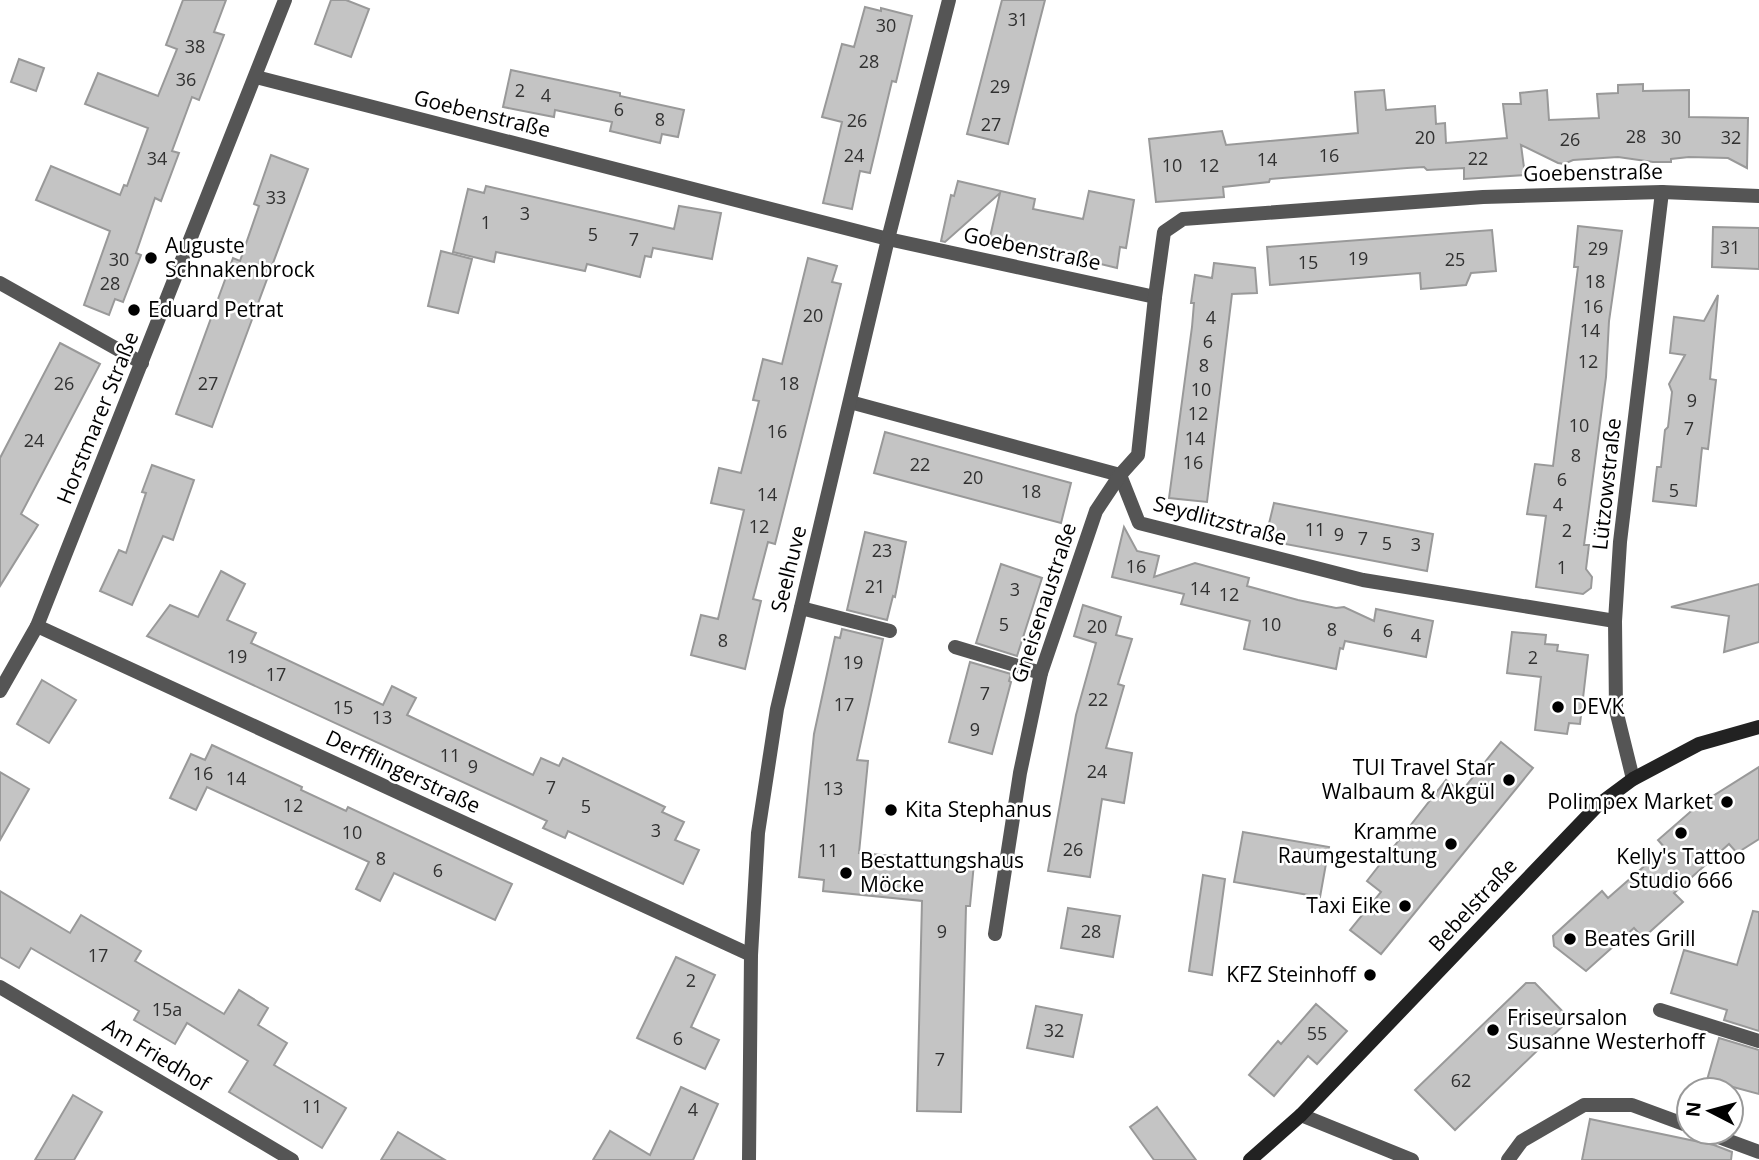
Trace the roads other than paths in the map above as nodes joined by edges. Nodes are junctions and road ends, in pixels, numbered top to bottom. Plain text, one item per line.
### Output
1 (285, 0) edge
2 (949, 0) edge
3 (256, 77) junction
4 (1662, 192) junction
5 (1759, 196) edge
6 (888, 239) junction
7 (0, 282) edge
8 (1155, 297) junction
9 (142, 363) junction
10 (850, 402) junction
11 (1120, 475) junction
12 (801, 608) junction
13 (1615, 621) junction
14 (37, 626) junction
15 (891, 631) dead end
16 (956, 647) dead end
17 (1041, 673) junction
18 (0, 691) edge
19 (1759, 727) edge
20 (1633, 779) junction
21 (995, 934) dead end
22 (751, 955) junction
23 (0, 987) edge
24 (1660, 1010) dead end
25 (1759, 1041) edge
26 (1301, 1115) junction
27 (1675, 1121) edge
28 (292, 1160) edge
29 (749, 1160) edge
30 (1250, 1160) edge
31 (1412, 1160) edge
32 (1508, 1160) edge

1 - 3 street, Horstmarer Straße
2 - 6 street, Seelhuve
3 - 6 street, Goebenstraße
3 - 9 street, Horstmarer Straße
4 - 5 street, Goebenstraße
4 - 8 street, Goebenstraße
4 - 13 street, Lützowstraße
6 - 8 street, Goebenstraße
6 - 10 street, Seelhuve
7 - 9 street
8 - 11 street, Gneisenaustraße
9 - 14 street, Horstmarer Straße
10 - 11 street
10 - 12 street, Seelhuve
11 - 13 street, Seydlitzstraße
11 - 17 street, Gneisenaustraße
12 - 15 street
12 - 22 street, Seelhuve
13 - 20 street, Lützowstraße
14 - 18 street, Horstmarer Straße
14 - 22 street, Derfflingerstraße
16 - 17 street
17 - 21 street, Gneisenaustraße
19 - 20 main road, Bebelstraße
20 - 26 main road, Bebelstraße
22 - 29 street, Seelhuve
23 - 28 street, Am Friedhof
24 - 25 street
26 - 30 main road, Bebelstraße
26 - 31 street
27 - 32 street

